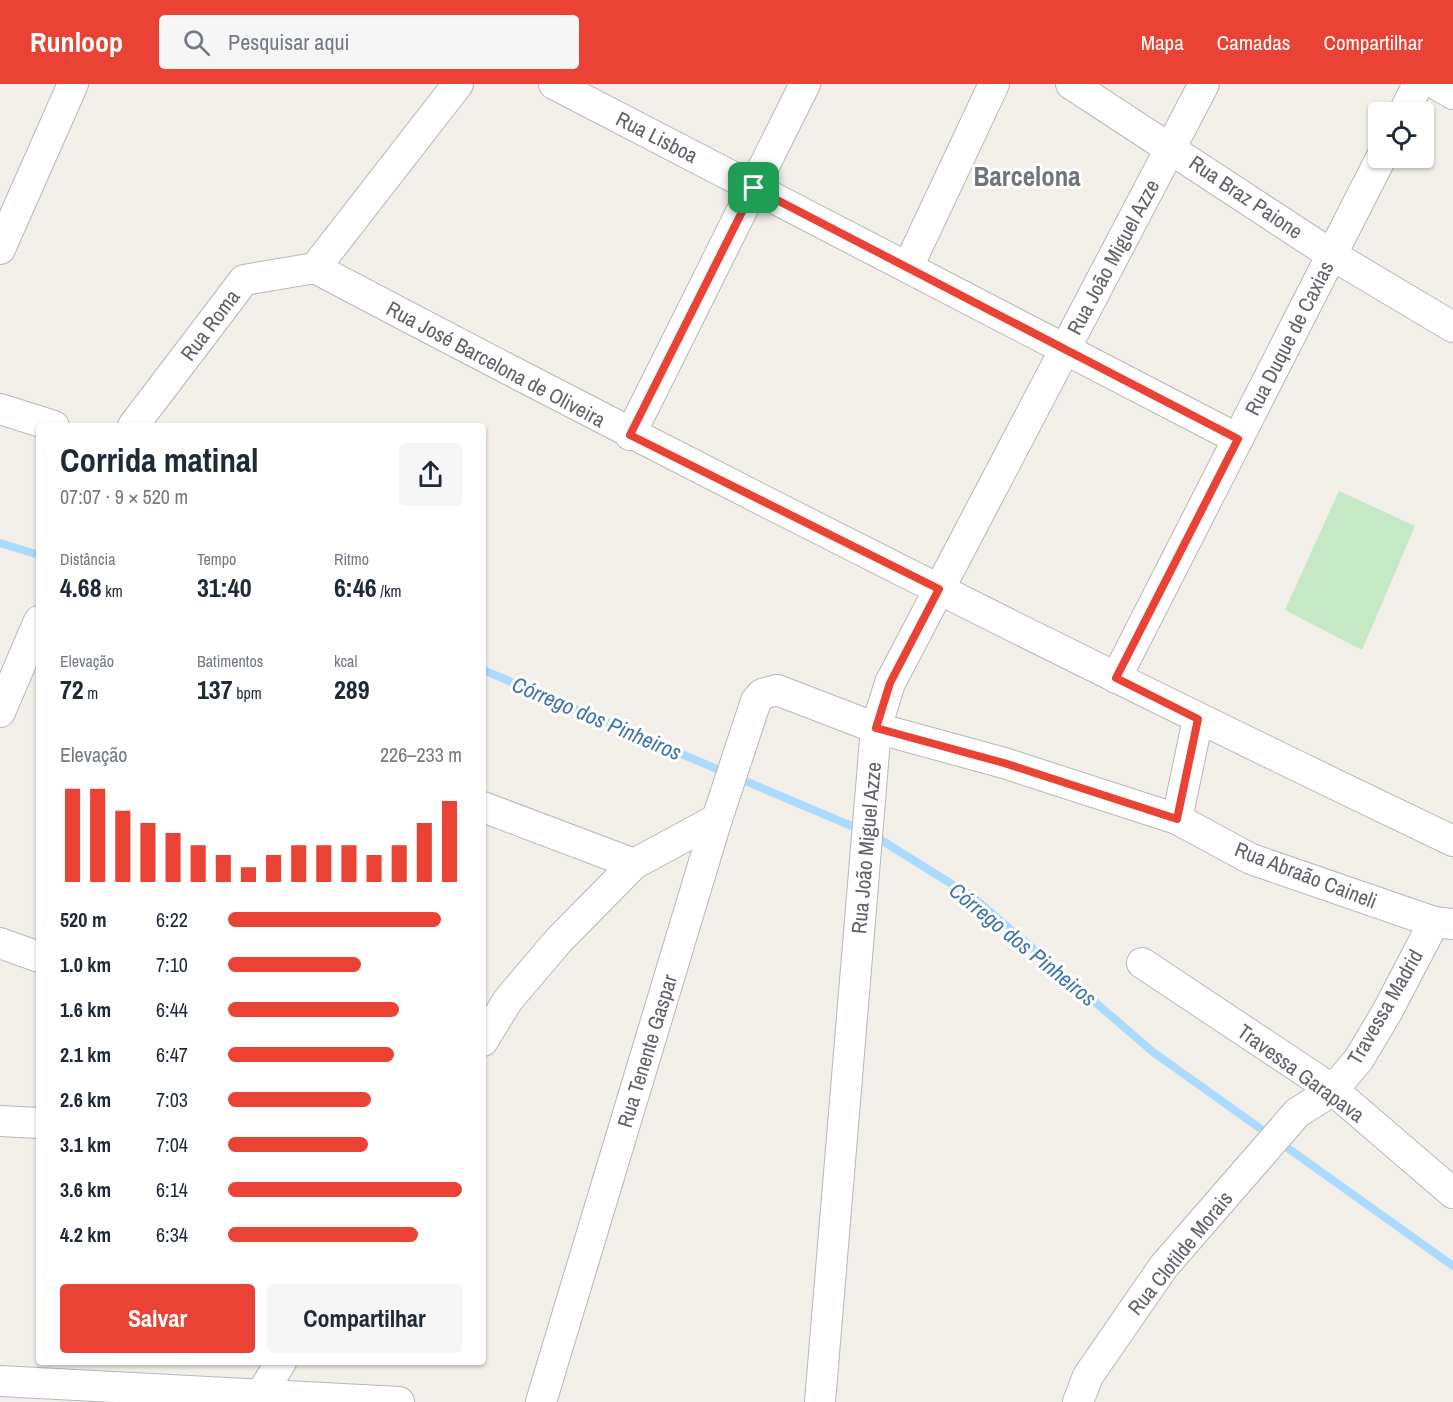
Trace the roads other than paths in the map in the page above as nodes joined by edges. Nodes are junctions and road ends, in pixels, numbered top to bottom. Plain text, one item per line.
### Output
1 (74, 84) edge
2 (458, 84) edge
3 (554, 84) edge
4 (805, 84) edge
5 (994, 84) edge
6 (1071, 84) edge
7 (1204, 84) edge
8 (1419, 84) edge
9 (1436, 84) edge
10 (1453, 94) edge
11 (1409, 102) edge
12 (1171, 147) junction
13 (1376, 168) edge
14 (754, 188) junction
15 (0, 249) edge
16 (1332, 255) junction
17 (908, 267) junction
18 (315, 268) junction
19 (1453, 327) edge
20 (1065, 349) junction
21 (0, 410) edge
22 (44, 423) edge
23 (135, 423) edge
24 (630, 435) junction
25 (1238, 439) junction
26 (939, 589) junction
27 (36, 626) edge
28 (21, 649) edge
29 (1116, 678) junction
30 (756, 701) joint
31 (0, 712) edge
32 (1198, 719) junction
33 (876, 728) junction
34 (486, 808) edge
35 (717, 819) junction
36 (1177, 819) junction
37 (1453, 841) edge
38 (634, 864) junction
39 (1443, 923) edge
40 (0, 944) edge
41 (36, 956) edge
42 (1142, 963) dead end
43 (486, 1036) edge
44 (1328, 1093) junction
45 (1297, 1113) joint
46 (0, 1121) edge
47 (36, 1123) edge
48 (1453, 1193) edge
49 (279, 1365) edge
50 (38, 1372) edge
51 (0, 1381) edge
52 (257, 1399) edge
53 (399, 1402) edge
54 (541, 1402) edge
55 (820, 1402) edge
56 (1078, 1402) edge

1 - 15 street
2 - 18 street
3 - 14 street, Rua Lisboa
4 - 14 street
5 - 17 street
6 - 12 street, Rua Braz Paione
7 - 12 street, Rua João Miguel Azze
8 - 11 street
9 - 10 street
12 - 16 street, Rua Braz Paione
12 - 20 street, Rua João Miguel Azze
13 - 16 street, Rua Duque de Caxias
14 - 17 street, Rua Lisboa
14 - 24 street
16 - 19 street, Rua Braz Paione
16 - 25 street, Rua Duque de Caxias
17 - 20 street, Rua Lisboa
18 - 23 street, Rua Roma
18 - 24 street, Rua José Barcelona de Oliveira
20 - 25 street, Rua Lisboa
20 - 26 street, Rua João Miguel Azze
21 - 22 street
24 - 26 street, Rua José Barcelona de Oliveira
25 - 29 street, Rua Duque de Caxias
26 - 29 street, Rua José Barcelona de Oliveira
26 - 33 street, Rua João Miguel Azze
27 - 28 street
28 - 31 street
29 - 32 street, Rua José Barcelona de Oliveira
30 - 33 street, Rua Abraão Caineli
30 - 35 street, Rua Tenente Gaspar
32 - 36 street
32 - 37 street, Rua José Barcelona de Oliveira
33 - 36 street, Rua Abraão Caineli
33 - 55 street, Rua João Miguel Azze
34 - 38 street
35 - 38 street
35 - 54 street, Rua Tenente Gaspar
36 - 39 street, Rua Abraão Caineli
38 - 43 street
39 - 44 street, Travessa Madrid
40 - 41 street
42 - 44 street, Travessa Garapava
44 - 45 street, Travessa Madrid
44 - 48 street, Travessa Garapava
45 - 56 street, Rua Clotilde Morais
46 - 47 street
49 - 52 street
50 - 51 street
50 - 52 street
52 - 53 street

